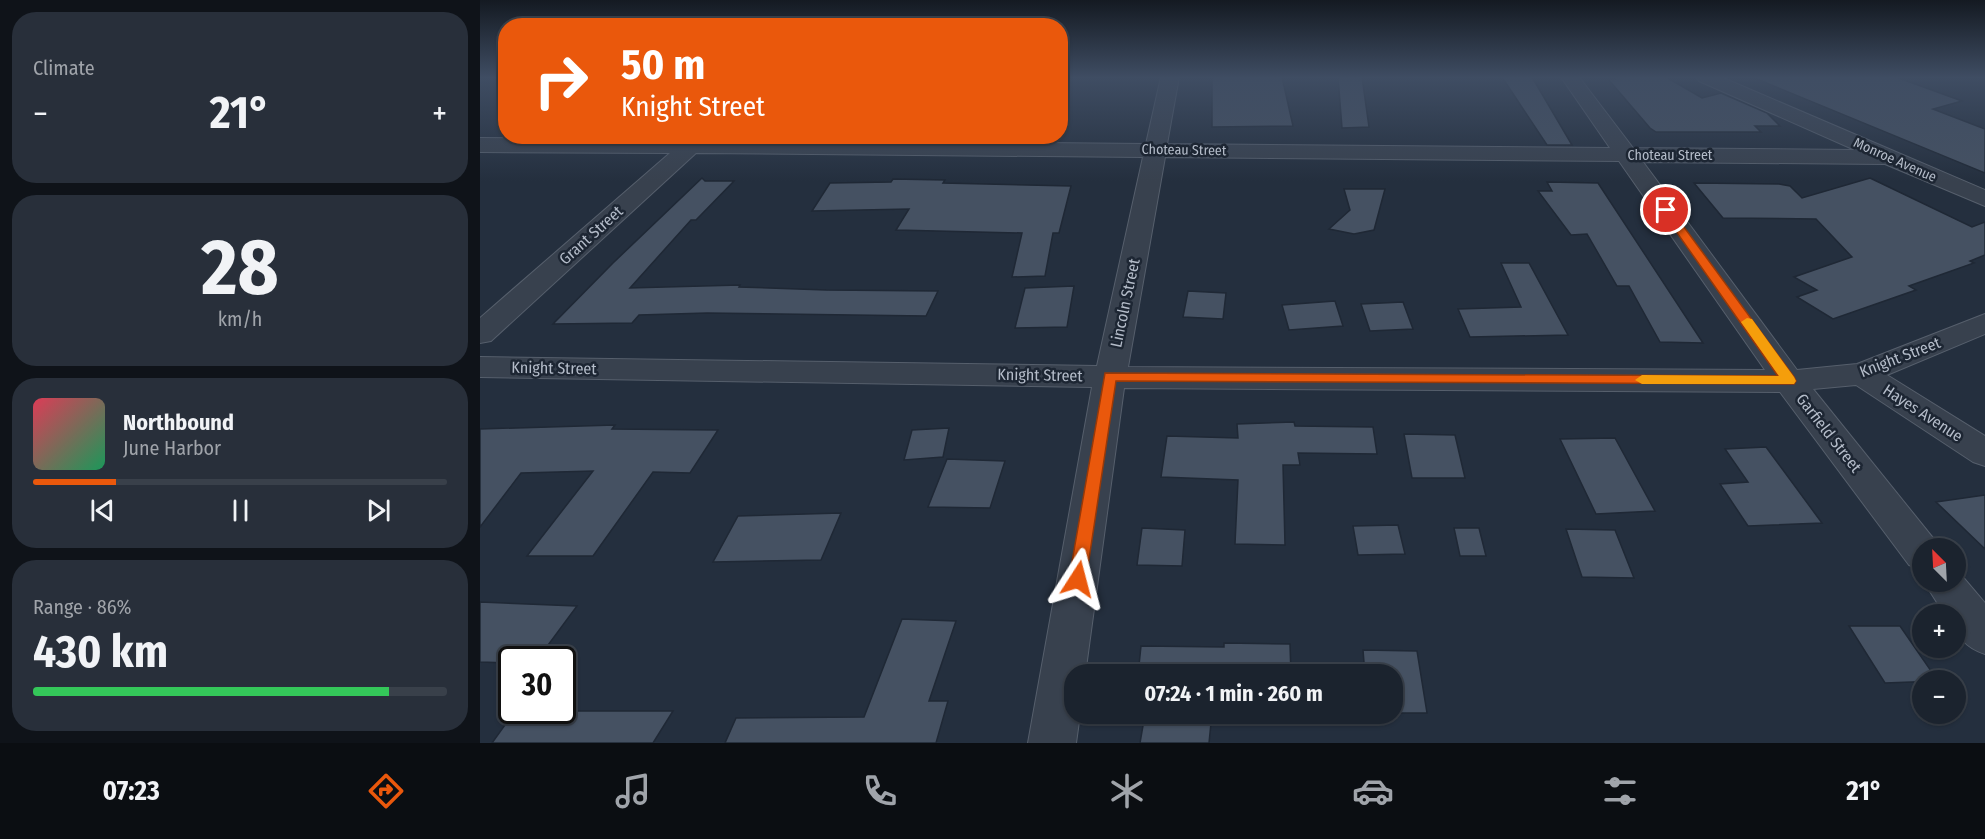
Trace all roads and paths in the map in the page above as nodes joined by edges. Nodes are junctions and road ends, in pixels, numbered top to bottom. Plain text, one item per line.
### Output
1 (1163, 112) edge
2 (1595, 112) edge
3 (1786, 112) edge
4 (534, 144) edge
5 (693, 144) edge
6 (868, 144) edge
7 (480, 145) edge
8 (1155, 149) junction
9 (1625, 155) junction
10 (1888, 157) junction
11 (1985, 199) edge
12 (1985, 323) edge
13 (480, 334) edge
14 (480, 367) edge
15 (1862, 374) junction
16 (1110, 376) junction
17 (1789, 381) junction
18 (1985, 453) edge
19 (1912, 540) edge
20 (1952, 592) edge
21 (1985, 635) edge
22 (1052, 743) edge

1 - 8 street, Lincoln Street
2 - 9 street, Garfield Street
3 - 10 street, Monroe Avenue
4 - 7 street, Choteau Street
5 - 13 street, Grant Street
6 - 8 street, Choteau Street
8 - 9 street, Choteau Street
8 - 16 street, Lincoln Street
9 - 10 street, Choteau Street
9 - 17 street, Garfield Street
10 - 11 street, Monroe Avenue
12 - 15 street, Knight Street
14 - 16 street, Knight Street
15 - 17 street, Knight Street
15 - 18 street, Hayes Avenue
16 - 17 street, Knight Street
16 - 22 street, Lincoln Street
17 - 19 street, Garfield Street
20 - 21 street

